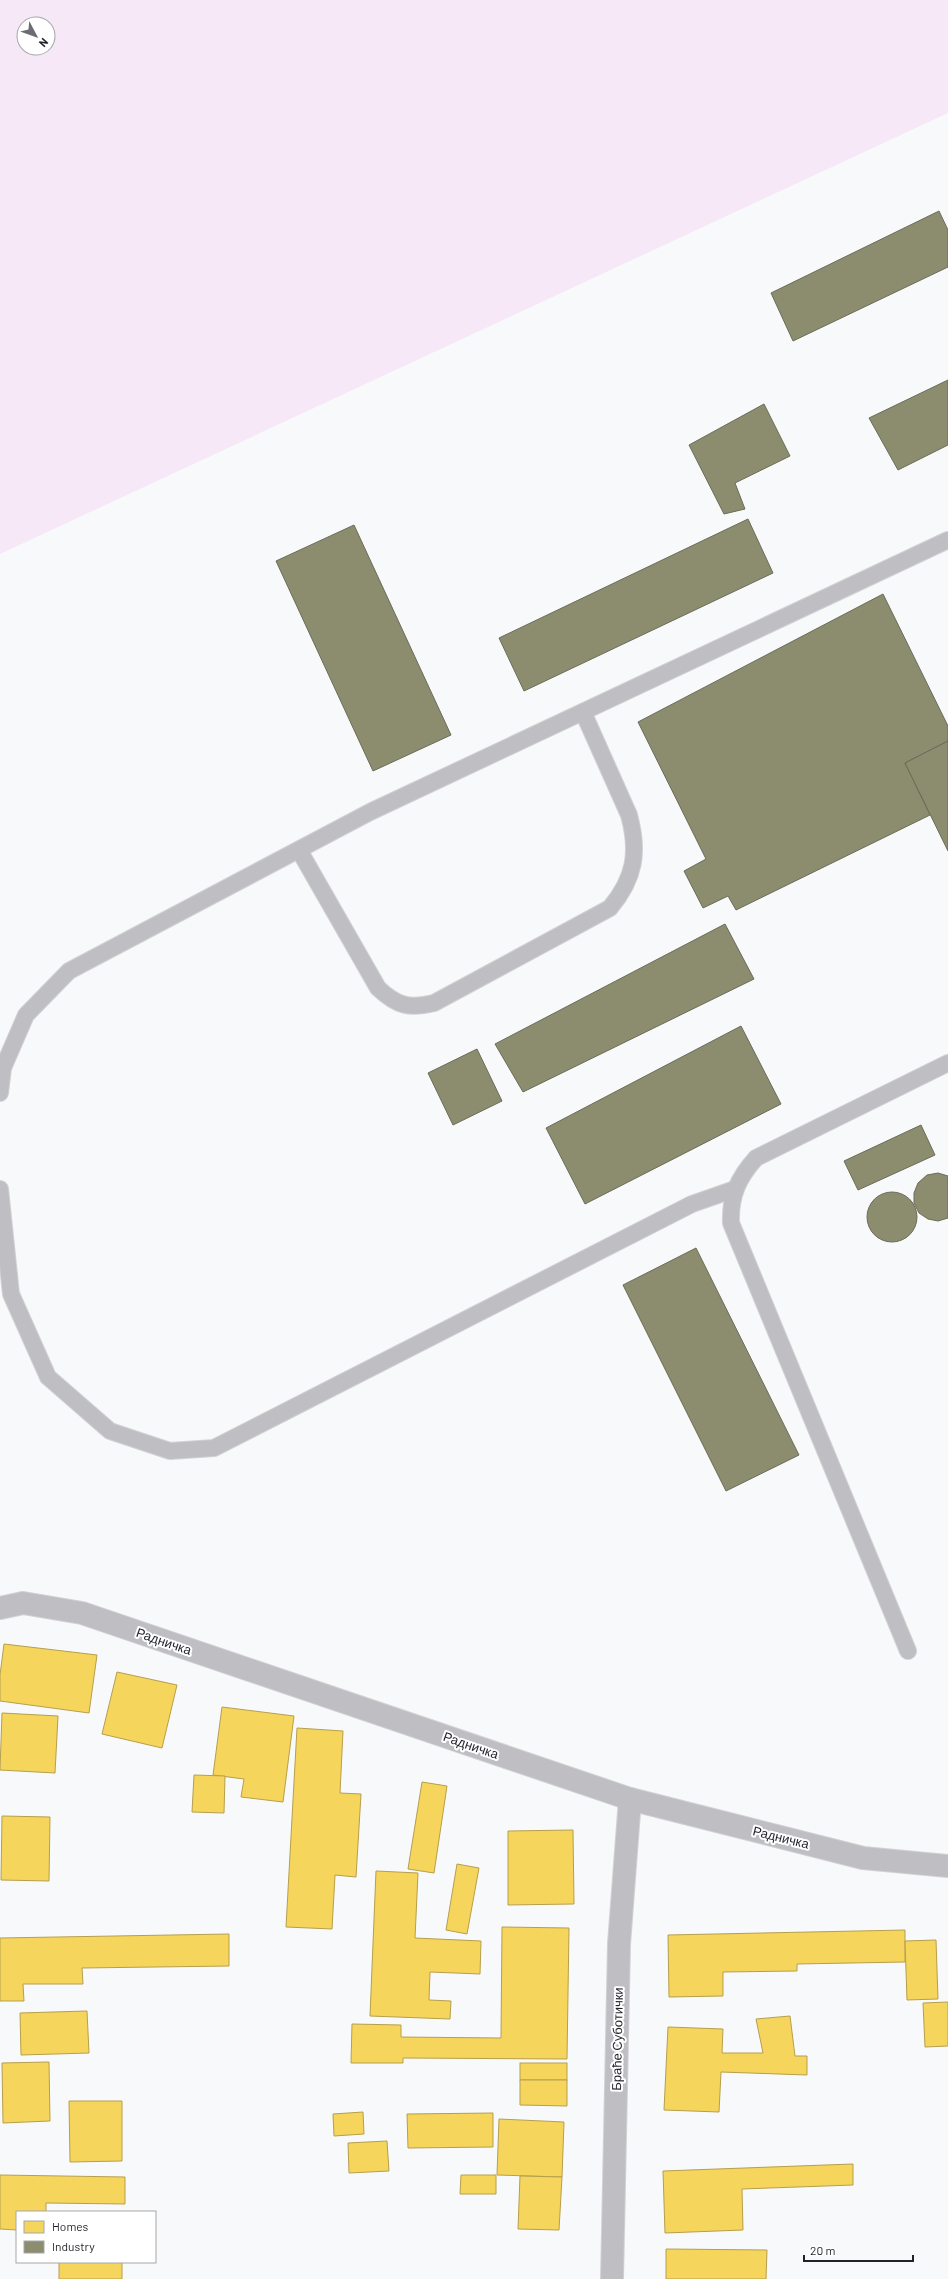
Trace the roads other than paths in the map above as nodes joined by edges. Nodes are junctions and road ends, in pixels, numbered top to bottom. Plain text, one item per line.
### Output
1 (948, 540) edge
2 (583, 712) junction
3 (299, 850) junction
4 (948, 1063) edge
5 (0, 1093) edge
6 (0, 1189) edge
7 (735, 1189) junction
8 (0, 1608) edge
9 (908, 1651) dead end
10 (630, 1799) junction
11 (948, 1866) edge
12 (612, 2279) edge

1 - 2 lane
2 - 3 lane
2 - 3 lane
3 - 5 lane
4 - 7 lane
6 - 7 lane
7 - 9 lane
8 - 10 street, Радничка
10 - 11 street, Радничка
10 - 12 street, Браће Суботички

